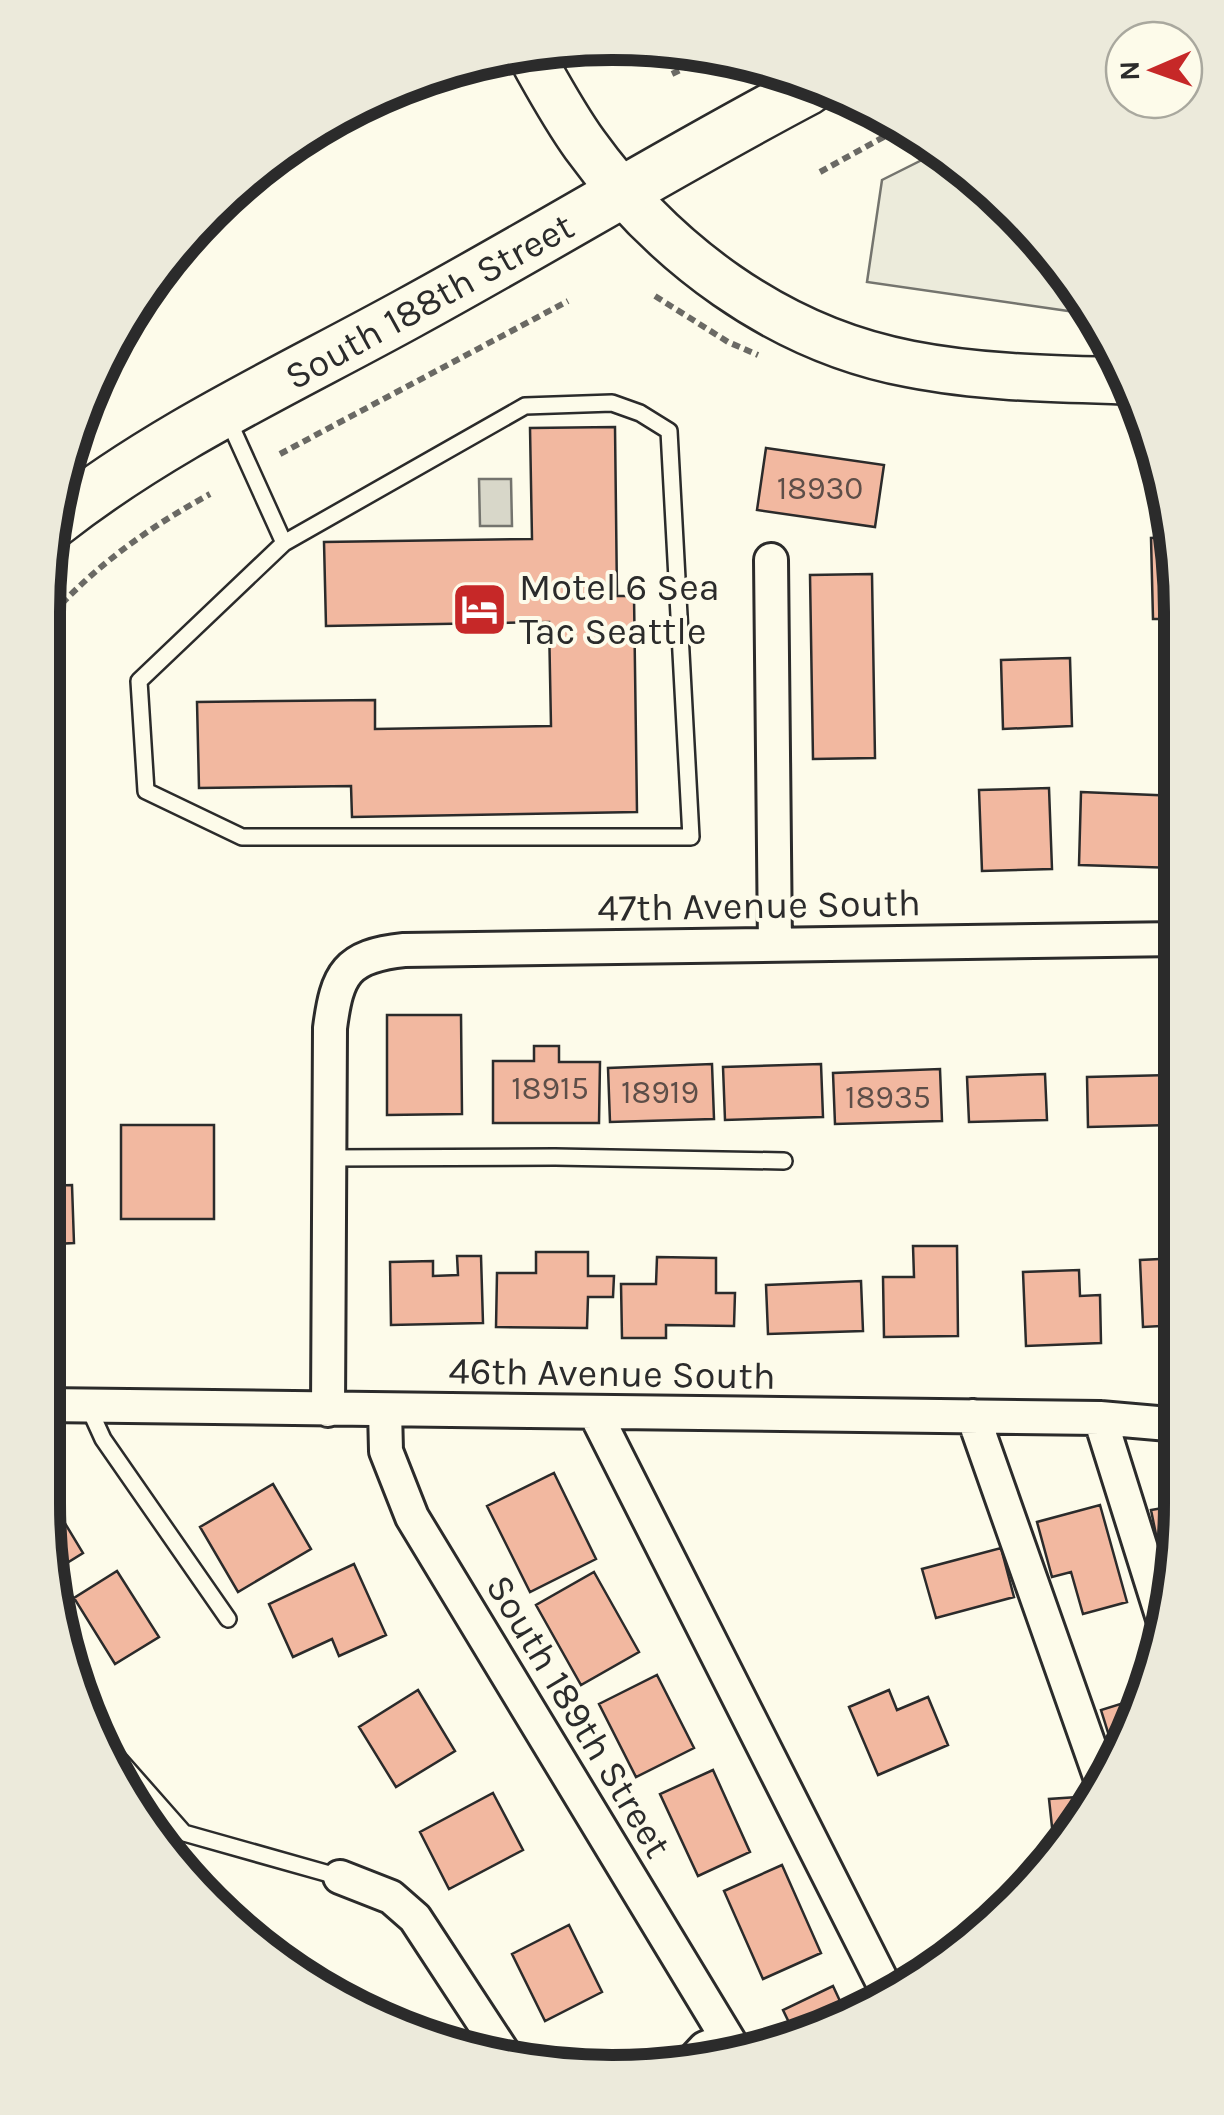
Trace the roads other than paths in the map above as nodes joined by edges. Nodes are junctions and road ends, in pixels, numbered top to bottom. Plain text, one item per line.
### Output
1 (537, 66) edge
2 (799, 93) edge
3 (623, 192) junction
4 (1112, 379) edge
5 (225, 414) junction
6 (70, 509) edge
7 (284, 543) junction
8 (772, 560) dead end
9 (1164, 939) edge
10 (776, 945) junction
11 (330, 1158) junction
12 (784, 1161) dead end
13 (60, 1405) edge
14 (88, 1406) junction
15 (328, 1410) junction
16 (384, 1410) junction
17 (595, 1412) junction
18 (973, 1416) junction
19 (1100, 1418) junction
20 (1164, 1424) edge
21 (1156, 1595) edge
22 (228, 1619) dead end
23 (1097, 1766) edge
24 (130, 1772) edge
25 (340, 1876) joint
26 (883, 1984) edge
27 (496, 2042) edge
28 (729, 2042) edge

1 - 3 main road
2 - 3 main road, South 188th Street
3 - 4 main road
3 - 5 main road, South 188th Street
5 - 6 main road, South 188th Street
5 - 7 lane
7 - 7 lane
8 - 10 street
9 - 10 street, 47th Avenue South
10 - 11 street, 47th Avenue South
11 - 12 lane
11 - 15 street
13 - 14 street, 46th Avenue South
14 - 15 street, 46th Avenue South
14 - 22 lane
15 - 16 street, 46th Avenue South
16 - 17 street, 46th Avenue South
16 - 28 street, South 189th Street
17 - 18 street, 46th Avenue South
17 - 26 street
18 - 19 street, 46th Avenue South
18 - 23 street
19 - 20 street, 46th Avenue South
19 - 21 street
24 - 25 lane
25 - 27 street

